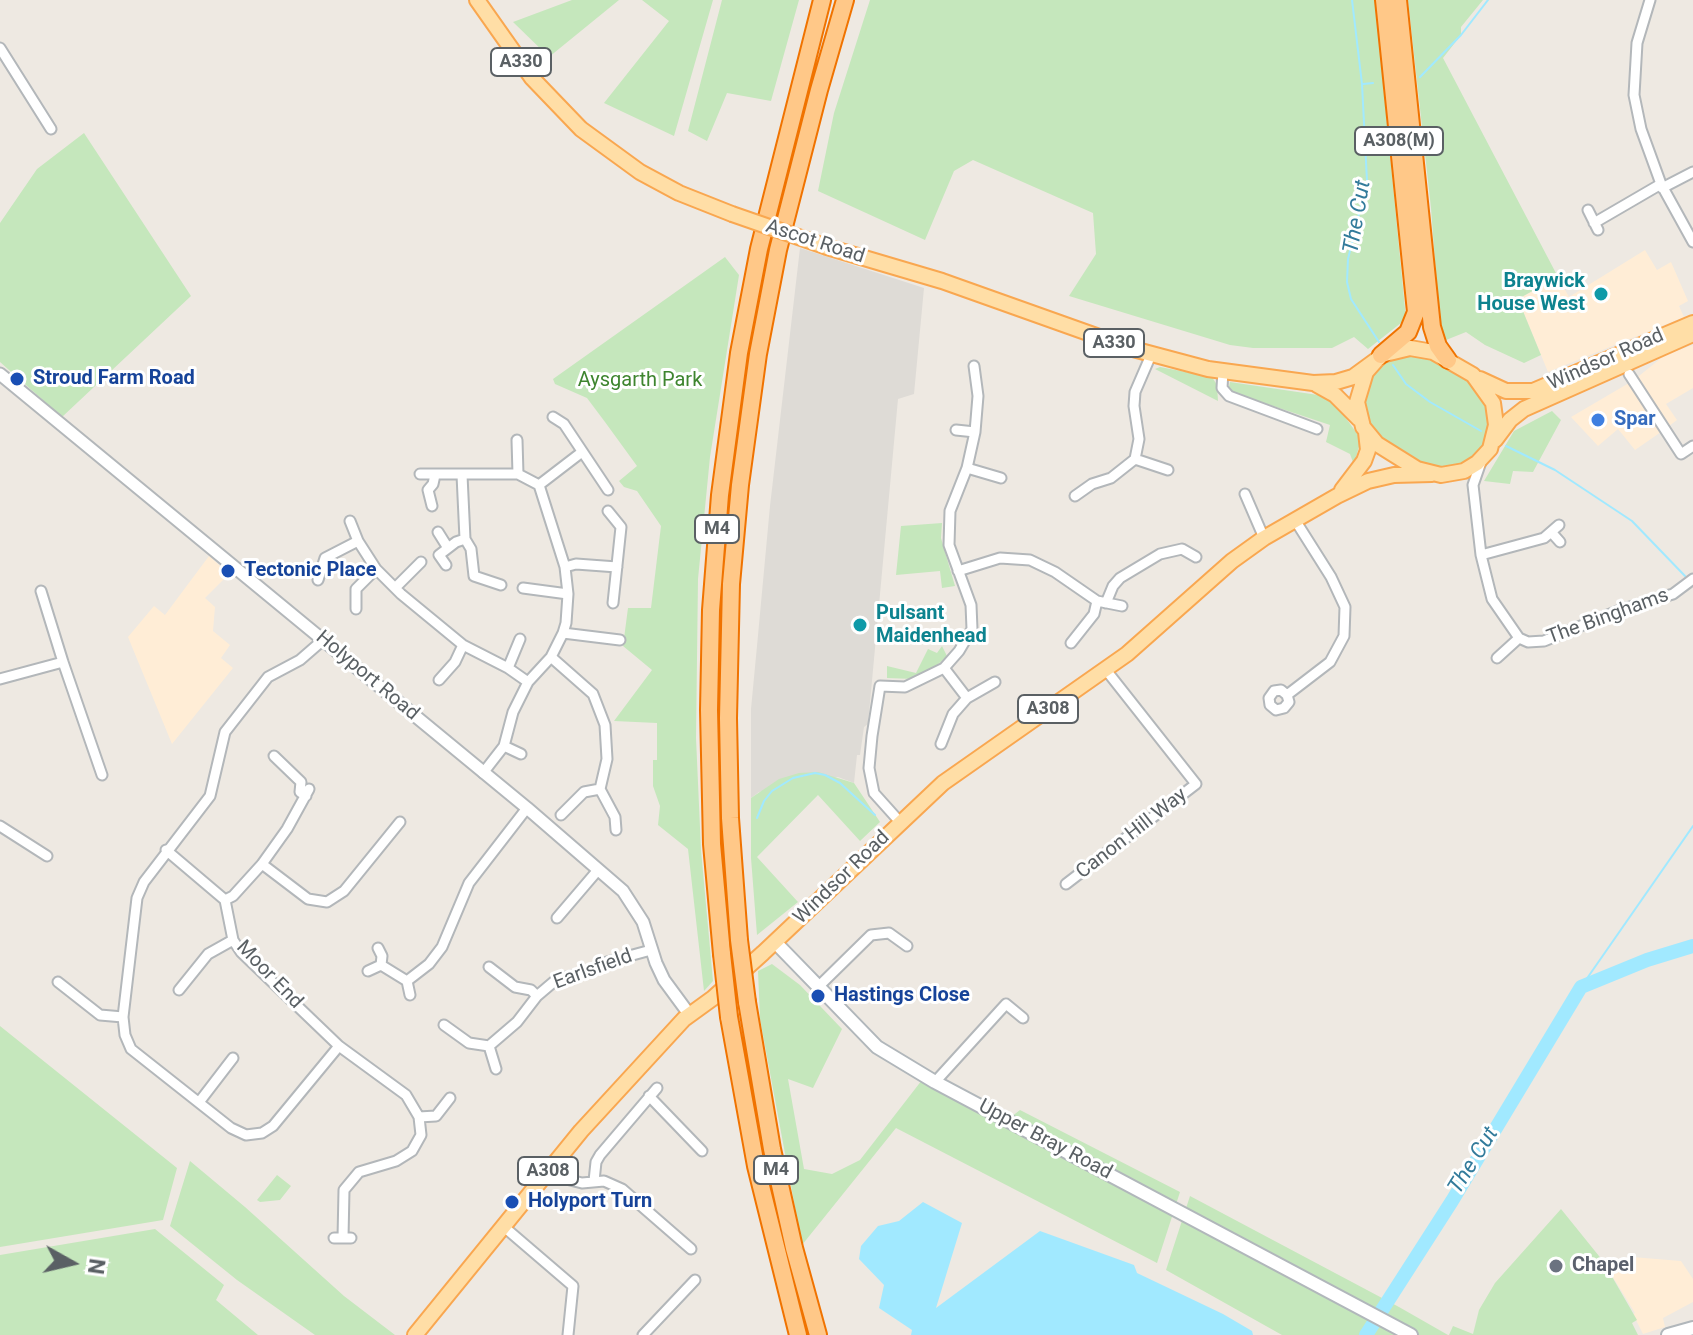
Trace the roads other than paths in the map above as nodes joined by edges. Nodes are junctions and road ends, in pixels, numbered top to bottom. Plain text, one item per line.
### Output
1 (477, 0) edge
2 (822, 0) edge
3 (842, 0) edge
4 (1384, 0) edge
5 (1398, 0) edge
6 (1650, 0) edge
7 (0, 48) edge
8 (51, 129) dead end
9 (1693, 172) edge
10 (1662, 186) junction
11 (1588, 210) dead end
12 (1693, 242) edge
13 (1693, 323) edge
14 (1693, 334) edge
15 (1151, 355) junction
16 (1380, 357) junction
17 (1448, 360) junction
18 (1223, 371) junction
19 (978, 372) dead end
20 (0, 374) edge
21 (1629, 374) dead end
22 (1473, 375) junction
23 (1313, 383) junction
24 (553, 417) dead end
25 (1363, 426) junction
26 (1317, 429) dead end
27 (956, 430) dead end
28 (975, 432) junction
29 (517, 440) dead end
30 (1693, 446) edge
31 (1488, 451) junction
32 (582, 452) junction
33 (1135, 459) junction
34 (967, 468) junction
35 (1168, 470) dead end
36 (420, 474) dead end
37 (518, 474) junction
38 (1432, 474) junction
39 (435, 475) junction
40 (462, 475) junction
41 (1449, 475) junction
42 (1001, 478) dead end
43 (539, 485) junction
44 (1473, 485) junction
45 (608, 490) dead end
46 (1245, 494) dead end
47 (1075, 496) dead end
48 (1337, 496) junction
49 (432, 506) dead end
50 (608, 511) dead end
51 (1295, 520) junction
52 (350, 521) dead end
53 (1559, 525) dead end
54 (438, 532) dead end
55 (1552, 533) junction
56 (1264, 538) junction
57 (465, 539) junction
58 (358, 541) junction
59 (1560, 542) dead end
60 (448, 548) junction
61 (1481, 555) junction
62 (1196, 557) dead end
63 (421, 562) dead end
64 (446, 565) dead end
65 (565, 567) junction
66 (617, 567) junction
67 (376, 569) junction
68 (958, 571) junction
69 (1693, 579) edge
70 (318, 580) dead end
71 (501, 585) dead end
72 (395, 588) junction
73 (523, 588) dead end
74 (41, 591) dead end
75 (568, 594) junction
76 (1101, 602) junction
77 (613, 603) dead end
78 (1122, 606) dead end
79 (356, 609) dead end
80 (563, 633) junction
81 (1519, 638) junction
82 (520, 639) dead end
83 (323, 640) junction
84 (620, 640) dead end
85 (1071, 643) dead end
86 (463, 645) junction
87 (551, 657) junction
88 (1497, 658) dead end
89 (63, 662) junction
90 (508, 668) junction
91 (944, 668) junction
92 (1106, 670) junction
93 (0, 679) edge
94 (439, 680) dead end
95 (528, 682) junction
96 (995, 682) dead end
97 (1287, 695) dead end
98 (967, 698) junction
99 (941, 744) dead end
100 (504, 746) junction
101 (521, 754) dead end
102 (274, 756) dead end
103 (483, 773) junction
104 (102, 775) dead end
105 (600, 789) junction
106 (527, 808) junction
107 (561, 815) dead end
108 (400, 822) dead end
109 (900, 822) junction
110 (0, 826) edge
111 (616, 830) dead end
112 (166, 850) junction
113 (47, 856) dead end
114 (262, 864) junction
115 (598, 870) junction
116 (1066, 884) dead end
117 (225, 900) junction
118 (561, 918) dead end
119 (233, 940) junction
120 (775, 942) junction
121 (907, 946) dead end
122 (378, 948) dead end
123 (651, 950) junction
124 (381, 965) junction
125 (489, 967) dead end
126 (368, 971) dead end
127 (407, 981) junction
128 (58, 982) dead end
129 (186, 987) dead end
130 (817, 988) junction
131 (410, 995) dead end
132 (537, 996) junction
133 (689, 1014) junction
134 (123, 1017) junction
135 (1023, 1018) dead end
136 (444, 1025) dead end
137 (339, 1046) junction
138 (489, 1046) junction
139 (233, 1058) dead end
140 (496, 1069) dead end
141 (935, 1082) junction
142 (450, 1098) dead end
143 (200, 1101) junction
144 (419, 1117) junction
145 (702, 1151) dead end
146 (554, 1163) junction
147 (594, 1181) junction
148 (503, 1226) junction
149 (342, 1238) dead end
150 (690, 1249) dead end
151 (695, 1280) dead end
152 (1693, 1328) edge
153 (1408, 1333) edge
154 (415, 1335) edge
155 (568, 1335) edge
156 (643, 1335) edge
157 (798, 1335) edge
158 (818, 1335) edge
159 (1668, 1335) edge

1 - 15 main road, Ascot Road / A330, bridge
2 - 157 highway, M4, bridge
3 - 158 highway, M4, bridge
4 - 16 highway, A308(M)
5 - 17 highway, A308(M)
6 - 10 street
7 - 8 street
9 - 10 street
10 - 11 street
10 - 12 street
13 - 22 main road, Windsor Road
14 - 31 main road
15 - 18 main road, Ascot Road / A330
15 - 33 street
16 - 17 main road
16 - 23 main road, Ascot Road / A330
16 - 25 main road
17 - 22 main road
18 - 23 main road, Ascot Road / A330
18 - 26 street
19 - 28 street
20 - 83 street, Holyport Road
21 - 30 street
22 - 31 main road
23 - 25 main road, Ascot Road / A330
24 - 32 street
25 - 38 main road
25 - 48 main road, Windsor Road / A308
27 - 28 street
28 - 34 street
29 - 37 street
31 - 41 main road
31 - 44 street, The Binghams
32 - 43 street
32 - 45 street
33 - 35 street
33 - 47 street
34 - 42 street
34 - 68 street
36 - 39 street
37 - 40 street
37 - 43 street
38 - 41 main road
38 - 48 main road, Windsor Road / A308
39 - 40 street
39 - 49 street
40 - 57 street
41 - 44 street
43 - 65 street
44 - 61 street, The Binghams
46 - 56 street
48 - 51 main road, Windsor Road / A308
50 - 66 street
51 - 56 main road, Windsor Road / A308
51 - 97 street
52 - 58 street
53 - 55 street
54 - 60 street
55 - 59 street
55 - 61 street
56 - 92 main road, Windsor Road / A308
57 - 60 street
57 - 71 street
58 - 67 street
58 - 70 street
60 - 64 street
61 - 81 street, The Binghams
62 - 76 street
63 - 72 street
65 - 66 street
65 - 75 street
66 - 77 street
67 - 72 street
67 - 79 street
68 - 76 street
68 - 91 street
69 - 81 street, The Binghams
72 - 86 street
73 - 75 street
74 - 89 street
75 - 80 street
76 - 78 street
76 - 85 street
80 - 84 street
80 - 87 street
81 - 88 street, The Binghams
82 - 90 street
83 - 103 street, Holyport Road
83 - 112 street
86 - 90 street
86 - 94 street
87 - 95 street
87 - 105 street
89 - 93 street
89 - 104 street
90 - 95 street
91 - 98 street
91 - 109 street
92 - 109 main road, Windsor Road / A308
92 - 116 street, Canon Hill Way
95 - 100 street
96 - 98 street
98 - 99 street
100 - 101 street
100 - 103 street
102 - 114 street
103 - 106 street, Holyport Road
105 - 107 street
105 - 111 street
106 - 115 street, Holyport Road
106 - 127 street
108 - 114 street
109 - 120 main road, Windsor Road / A308
110 - 113 street
112 - 117 street
112 - 134 street
114 - 117 street
115 - 118 street
115 - 123 street, Holyport Road
117 - 119 street, Moor End
119 - 129 street
119 - 137 street, Moor End
120 - 130 main road, Upper Bray Road
120 - 133 main road, Windsor Road / A308
121 - 130 street
122 - 124 street
123 - 132 street, Earlsfield
123 - 133 street, Holyport Road
124 - 126 street
124 - 127 street
125 - 132 street, Earlsfield
127 - 131 street
128 - 134 street
130 - 141 main road, Upper Bray Road
132 - 138 street, Earlsfield
133 - 146 main road, Windsor Road / A308
134 - 143 street
135 - 141 street
136 - 138 street
137 - 143 street
137 - 144 street, Moor End
138 - 140 street
139 - 143 street
141 - 153 main road, Upper Bray Road
142 - 144 street
144 - 149 street
145 - 147 street
146 - 147 street
146 - 148 main road, Windsor Road / A308
147 - 150 street
148 - 154 main road, Windsor Road / A308
148 - 155 street
151 - 156 street
152 - 159 main road

